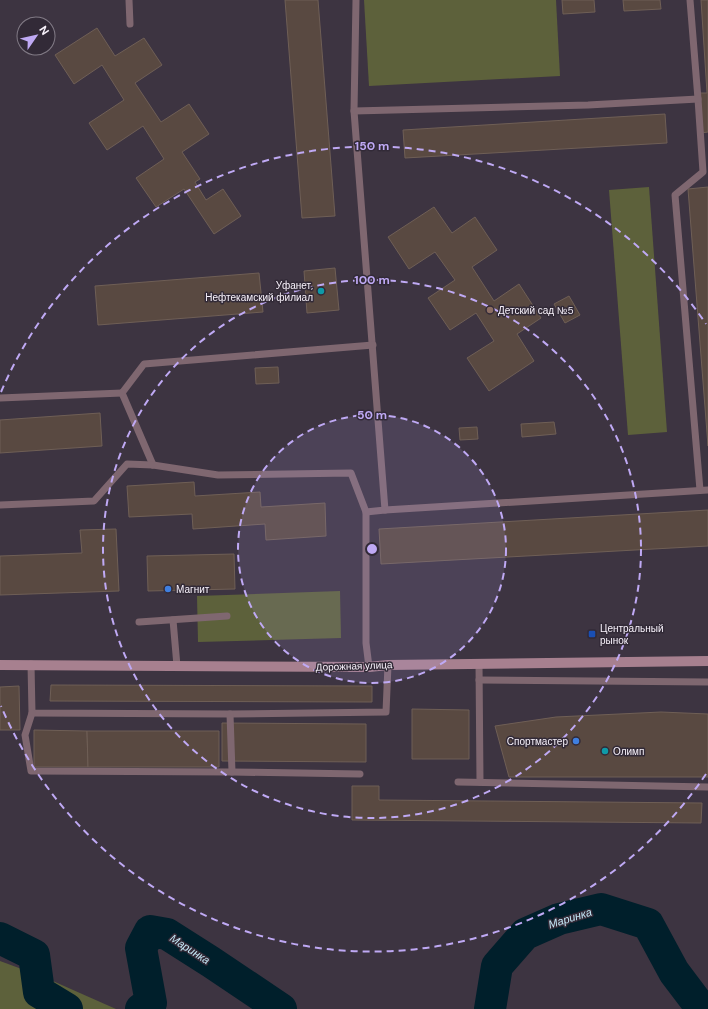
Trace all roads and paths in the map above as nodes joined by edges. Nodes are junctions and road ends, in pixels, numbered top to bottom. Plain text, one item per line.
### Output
1 (129, 0) edge
2 (356, 0) edge
3 (690, 0) edge
4 (130, 24) dead end
5 (698, 99) junction
6 (354, 111) junction
7 (706, 172) edge
8 (372, 345) junction
9 (122, 393) junction
10 (0, 398) edge
11 (154, 465) junction
12 (700, 490) junction
13 (708, 490) edge
14 (0, 505) edge
15 (386, 510) junction
16 (366, 512) junction
17 (227, 616) dead end
18 (173, 620) junction
19 (139, 622) dead end
20 (708, 661) edge
21 (479, 663) junction
22 (31, 664) junction
23 (0, 665) edge
24 (388, 665) junction
25 (177, 666) junction
26 (369, 668) junction
27 (479, 680) junction
28 (708, 682) edge
29 (32, 713) junction
30 (230, 714) junction
31 (232, 772) junction
32 (360, 774) dead end
33 (458, 782) dead end
34 (480, 782) junction
35 (708, 787) edge

1 - 4 lane
2 - 6 lane
3 - 5 lane
5 - 6 lane
5 - 7 lane
6 - 8 lane
7 - 12 lane
8 - 9 lane
8 - 15 lane
9 - 10 lane
9 - 11 lane
11 - 14 lane
11 - 16 lane
12 - 13 lane
12 - 15 lane
15 - 16 lane
16 - 26 lane
17 - 18 lane
18 - 19 lane
18 - 25 lane
20 - 21 main road, Дорожная улица
21 - 24 main road, Дорожная улица
21 - 27 lane
22 - 23 main road, Дорожная улица
22 - 25 main road, Дорожная улица
22 - 29 lane
24 - 26 main road, Дорожная улица
24 - 30 lane
25 - 26 main road, Дорожная улица
27 - 28 lane
27 - 34 lane
29 - 30 lane
29 - 31 lane
30 - 31 lane
31 - 32 lane
33 - 34 lane
34 - 35 lane

